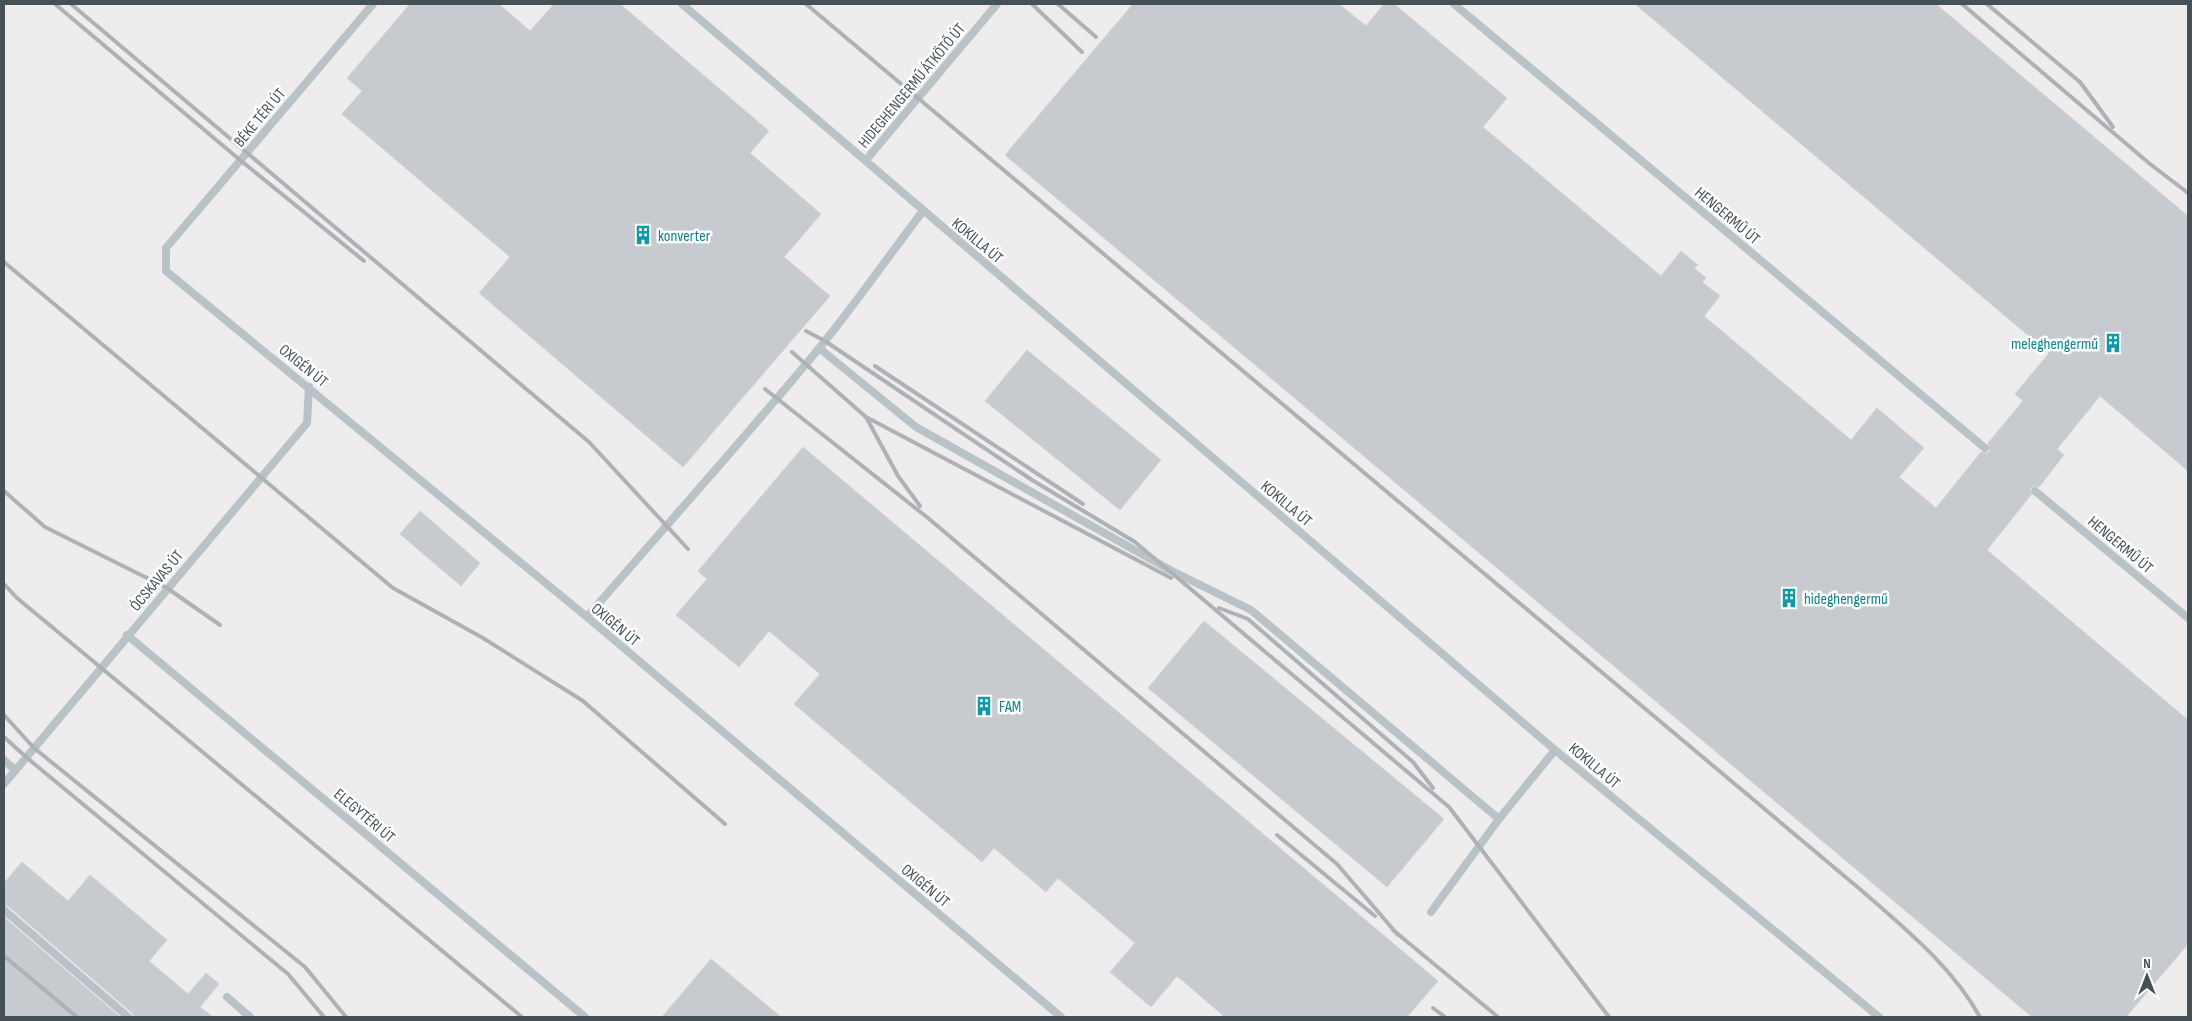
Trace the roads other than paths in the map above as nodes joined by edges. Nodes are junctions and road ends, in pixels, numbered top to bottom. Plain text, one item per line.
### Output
1 (373, 4) edge
2 (682, 4) edge
3 (997, 4) edge
4 (1454, 4) edge
5 (866, 160) junction
6 (923, 211) junction
7 (166, 248) joint
8 (819, 348) junction
9 (309, 387) junction
10 (1985, 448) dead end
11 (2035, 491) dead end
12 (587, 617) junction
13 (2188, 618) edge
14 (127, 635) junction
15 (1555, 750) junction
16 (4, 760) edge
17 (15, 770) junction
18 (4, 784) edge
19 (1499, 819) junction
20 (4, 910) edge
21 (1431, 912) dead end
22 (227, 997) dead end
23 (128, 1017) edge
24 (250, 1017) edge
25 (585, 1017) edge
26 (1061, 1017) edge
27 (1879, 1017) edge

1 - 7 lane, BÉKE TÉRI ÚT
2 - 5 lane, KOKILLA ÚT
3 - 5 lane, HIDEGHENGERMŰ ÁTKÖTŐ ÚT
4 - 10 lane, HENGERMŰ ÚT
5 - 6 lane, KOKILLA ÚT
6 - 8 lane
6 - 15 lane, KOKILLA ÚT
7 - 9 lane, OXIGÉN ÚT
8 - 12 lane
8 - 19 lane
9 - 12 lane, OXIGÉN ÚT
9 - 14 lane, ÓCSKAVAS ÚT
11 - 13 lane, HENGERMŰ ÚT
12 - 26 lane, OXIGÉN ÚT
14 - 17 lane, ÓCSKAVAS ÚT
14 - 25 lane, ELEGYTÉRI ÚT
15 - 19 lane
15 - 27 lane, KOKILLA ÚT
16 - 17 lane
17 - 18 lane, ÓCSKAVAS ÚT
19 - 21 lane
20 - 23 lane
22 - 24 lane

